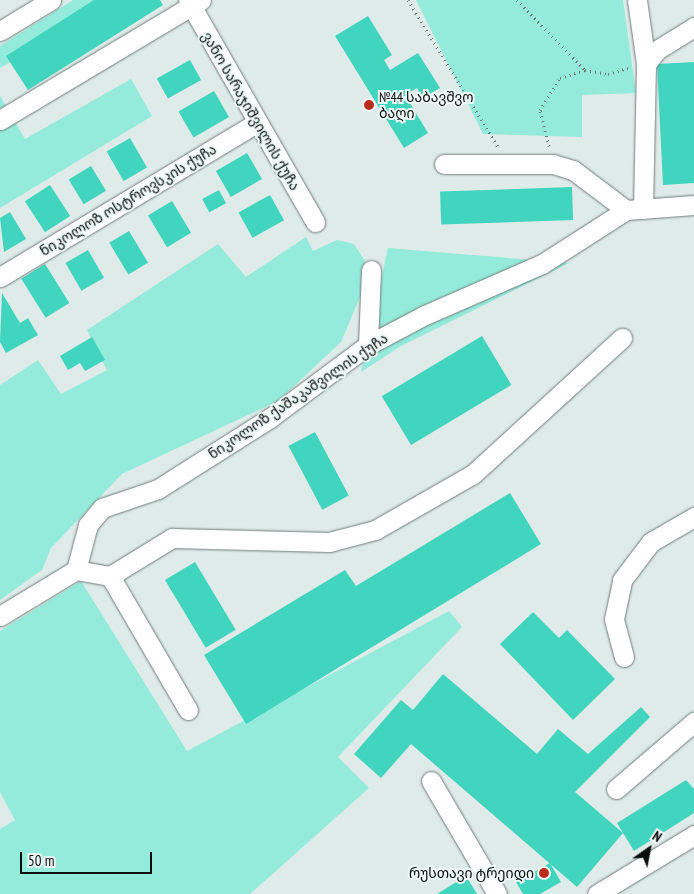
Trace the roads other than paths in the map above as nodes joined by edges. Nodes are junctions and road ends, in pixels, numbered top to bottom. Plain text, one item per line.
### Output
1 (51, 0) edge
2 (637, 0) edge
3 (194, 2) edge
4 (694, 27) edge
5 (0, 31) edge
6 (646, 64) junction
7 (0, 120) edge
8 (256, 123) junction
9 (444, 164) dead end
10 (694, 205) edge
11 (635, 209) junction
12 (315, 222) dead end
13 (371, 270) dead end
14 (0, 277) edge
15 (622, 338) dead end
16 (368, 346) junction
17 (694, 517) edge
18 (76, 570) junction
19 (110, 576) junction
20 (0, 616) edge
21 (624, 657) dead end
22 (188, 710) dead end
23 (694, 722) edge
24 (432, 781) dead end
25 (616, 789) dead end
26 (694, 835) edge
27 (497, 894) edge
28 (597, 894) edge

1 - 5 street
2 - 6 street
3 - 7 street
3 - 8 street, ვანო სარაჯიშვილის ქუჩა
4 - 6 street
6 - 11 street
8 - 12 street, ვანო სარაჯიშვილის ქუჩა
8 - 14 street, ნიკოლოზ ოსტროვსკის ქუჩა
9 - 11 street
10 - 11 street, ნიკოლოზ ქაშაკაშვილის ქუჩა
11 - 16 street, ნიკოლოზ ქაშაკაშვილის ქუჩა
13 - 16 street
15 - 19 street
16 - 18 street, ნიკოლოზ ქაშაკაშვილის ქუჩა
17 - 21 street
18 - 19 street
18 - 20 street
19 - 22 street
23 - 25 street
24 - 27 street
26 - 28 street

